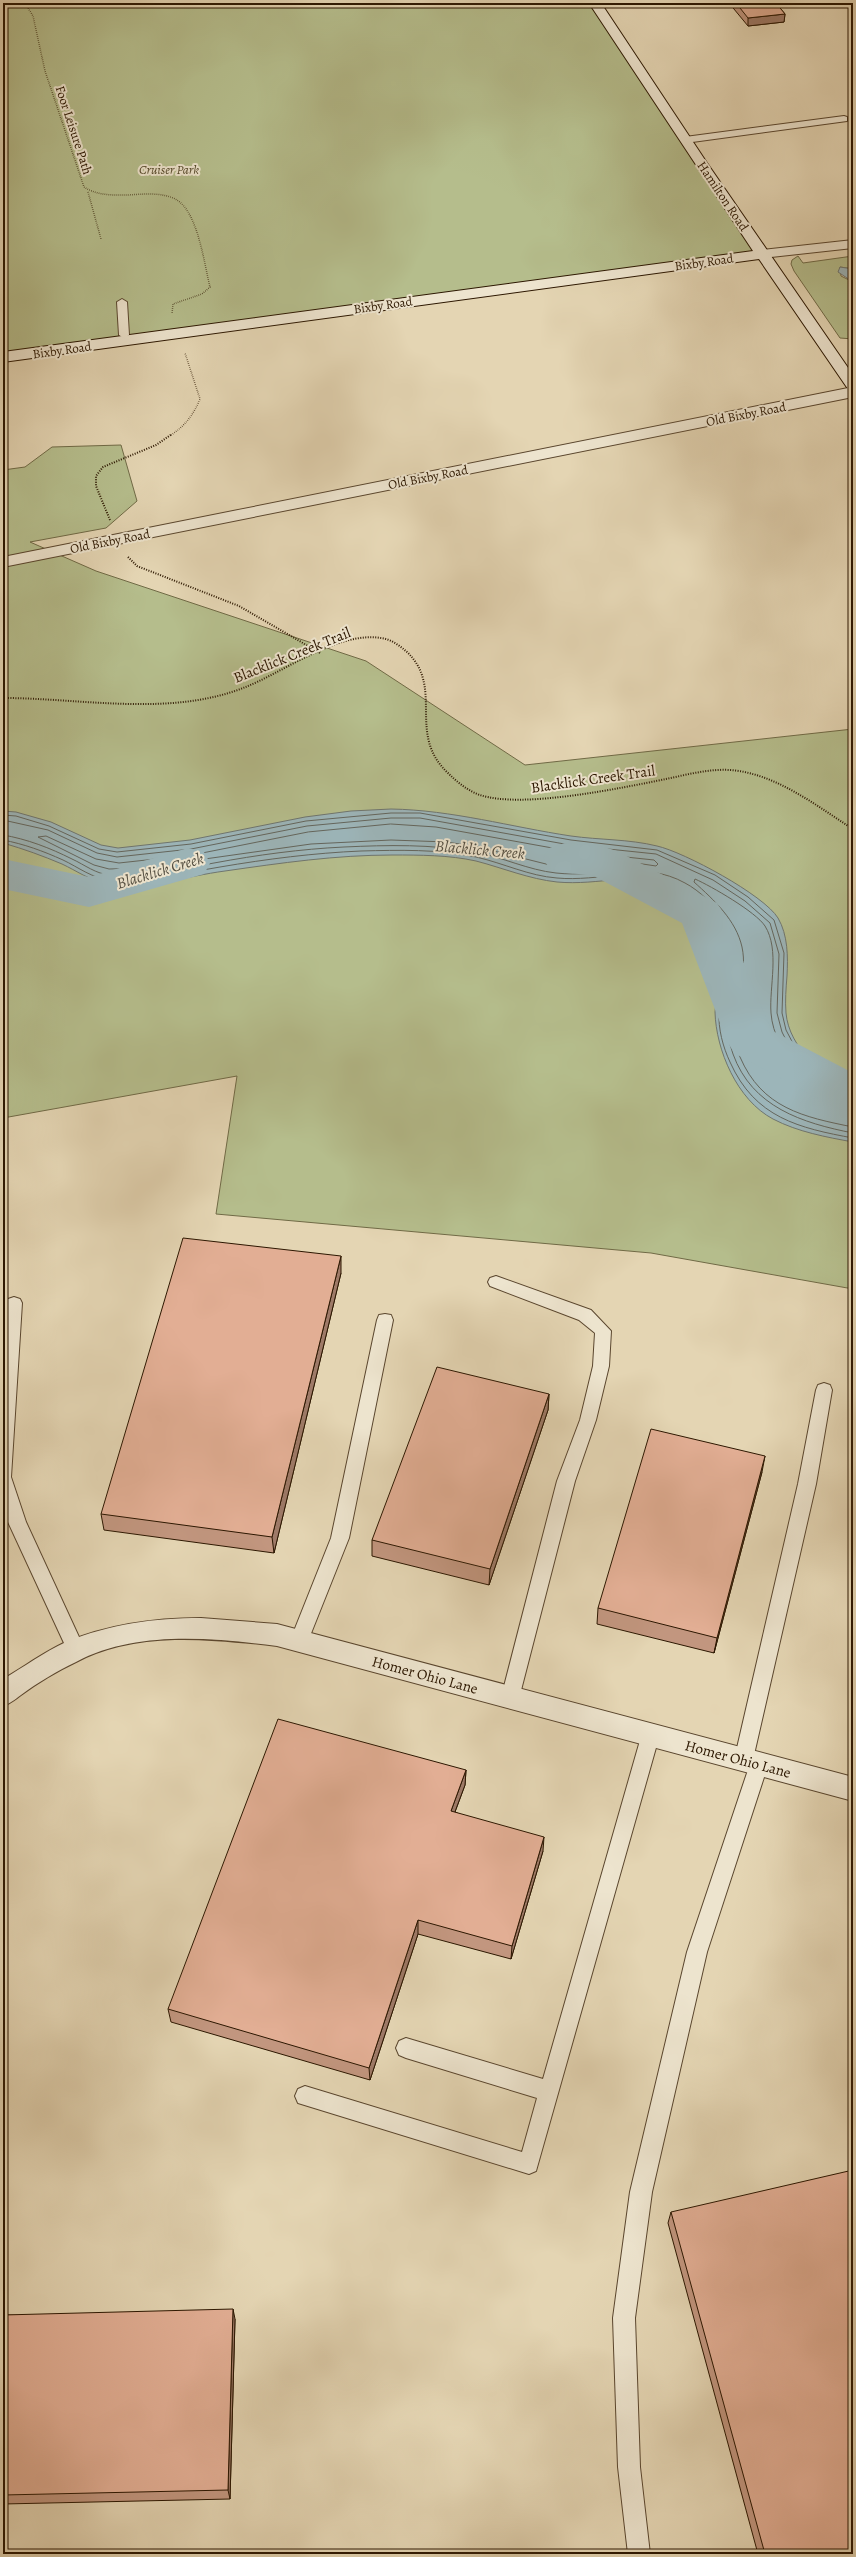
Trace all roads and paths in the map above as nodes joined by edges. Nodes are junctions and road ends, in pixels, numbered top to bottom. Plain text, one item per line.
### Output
1 (25, 3) edge
2 (595, 3) edge
3 (844, 119) dead end
4 (685, 140) junction
5 (88, 192) junction
6 (101, 239) dead end
7 (853, 244) edge
8 (762, 254) junction
9 (122, 302) dead end
10 (124, 334) dead end
11 (179, 334) junction
12 (3, 357) edge
13 (853, 386) edge
14 (853, 392) edge
15 (119, 540) junction
16 (3, 562) edge
17 (320, 653) junction
18 (3, 698) edge
19 (853, 829) edge
20 (496, 1282) dead end
21 (14, 1303) dead end
22 (385, 1320) dead end
23 (824, 1390) dead end
24 (3, 1477) edge
25 (299, 1641) junction
26 (76, 1650) junction
27 (3, 1695) edge
28 (510, 1698) junction
29 (650, 1737) junction
30 (751, 1763) junction
31 (853, 1789) edge
32 (406, 2048) dead end
33 (548, 2091) junction
34 (305, 2096) dead end
35 (639, 2554) edge

1 - 5 path, Foor Leisure Path
2 - 4 street, Hamilton Road
3 - 4 lane
4 - 8 street, Hamilton Road
5 - 6 path
5 - 11 path, Foor Leisure Path
7 - 8 street, Bixby Road
8 - 11 street, Bixby Road
8 - 13 street, Hamilton Road
9 - 10 lane
11 - 12 street, Bixby Road
11 - 15 path, Foor Leisure Path
14 - 15 street, Old Bixby Road
15 - 16 street, Old Bixby Road
15 - 17 path, Foor Leisure Path
17 - 18 path, Blacklick Creek Trail
17 - 19 path, Blacklick Creek Trail
20 - 28 lane
21 - 24 lane
22 - 25 lane
23 - 30 lane
24 - 26 lane
25 - 26 street, Homer Ohio Lane
25 - 28 street, Homer Ohio Lane
26 - 27 street, Homer Ohio Lane
28 - 29 street, Homer Ohio Lane
29 - 30 street, Homer Ohio Lane
29 - 33 lane
30 - 31 street, Homer Ohio Lane
30 - 35 lane
32 - 33 lane
33 - 34 lane

